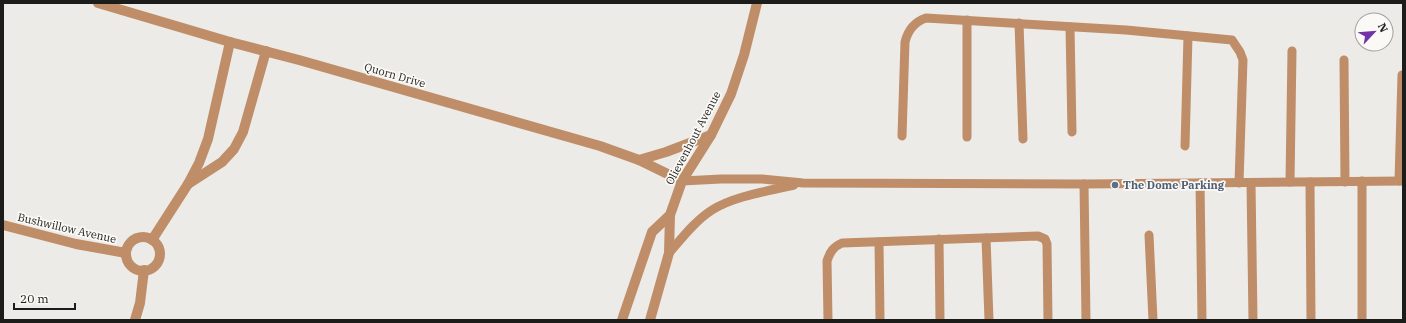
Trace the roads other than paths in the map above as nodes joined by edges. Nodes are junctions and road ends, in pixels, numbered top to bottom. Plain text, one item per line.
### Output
1 (98, 3) edge
2 (757, 3) edge
3 (967, 20) junction
4 (1019, 23) junction
5 (1070, 27) junction
6 (1188, 36) junction
7 (230, 42) junction
8 (266, 51) junction
9 (1292, 51) dead end
10 (1344, 60) dead end
11 (1402, 75) edge
12 (1072, 132) dead end
13 (711, 135) junction
14 (902, 136) dead end
15 (967, 137) dead end
16 (1023, 138) dead end
17 (1185, 146) dead end
18 (639, 160) junction
19 (1362, 181) junction
20 (1401, 181) edge
21 (682, 182) junction
22 (1290, 182) junction
23 (1310, 182) junction
24 (1345, 182) junction
25 (803, 183) junction
26 (1200, 183) junction
27 (1239, 183) junction
28 (1251, 183) junction
29 (188, 184) junction
30 (1084, 184) junction
31 (670, 215) junction
32 (3, 225) edge
33 (1149, 235) dead end
34 (986, 238) junction
35 (152, 240) junction
36 (939, 240) junction
37 (879, 242) junction
38 (126, 253) junction
39 (668, 253) junction
40 (144, 270) junction
41 (135, 320) edge
42 (622, 320) edge
43 (650, 320) edge
44 (828, 320) edge
45 (880, 320) edge
46 (940, 320) edge
47 (989, 320) edge
48 (1048, 320) edge
49 (1086, 320) edge
50 (1153, 320) edge
51 (1202, 320) edge
52 (1253, 320) edge
53 (1311, 320) edge
54 (1362, 320) edge

1 - 7 street, Quorn Drive
2 - 13 street, Olievenhout Avenue
3 - 4 lane
3 - 14 lane
3 - 15 lane
4 - 5 lane
4 - 16 lane
5 - 6 lane
5 - 12 lane
6 - 17 lane
6 - 27 lane
7 - 8 street, Quorn Drive
7 - 29 street
8 - 18 street, Quorn Drive
8 - 29 street
9 - 22 lane
10 - 24 lane
11 - 20 lane
13 - 18 street
13 - 21 street, Olievenhout Avenue
18 - 21 street, Quorn Drive
19 - 20 lane
19 - 24 lane
19 - 54 lane
21 - 25 lane
21 - 31 street, Olievenhout Avenue
22 - 23 lane
22 - 28 lane
23 - 24 lane
23 - 53 lane
25 - 30 lane
25 - 39 lane
26 - 27 lane
26 - 30 lane
26 - 51 lane
27 - 28 lane
28 - 52 lane
29 - 35 street
30 - 49 lane
31 - 39 street, Olievenhout Avenue
31 - 42 street, Olievenhout Avenue
32 - 38 street, Bushwillow Avenue
33 - 50 lane
34 - 36 lane
34 - 47 lane
34 - 48 lane
35 - 38 street
35 - 40 street
36 - 37 lane
36 - 46 lane
37 - 44 lane
37 - 45 lane
38 - 40 street
39 - 43 street, Olievenhout Avenue
40 - 41 street

